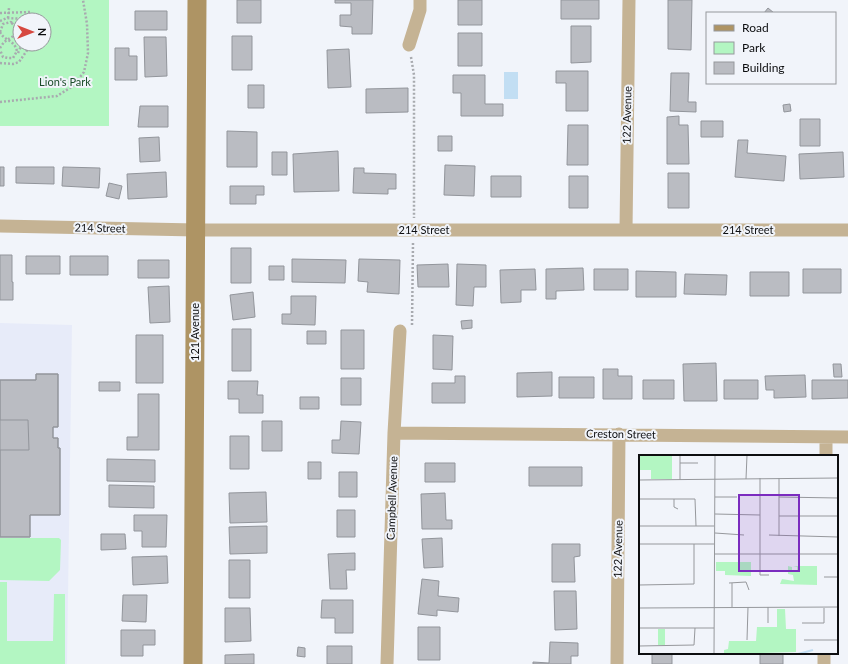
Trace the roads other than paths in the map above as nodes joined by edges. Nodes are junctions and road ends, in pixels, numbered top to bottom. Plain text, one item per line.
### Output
1 (197, 0) edge
2 (420, 0) edge
3 (629, 0) edge
4 (409, 45) road end
5 (0, 226) edge
6 (196, 230) junction
7 (626, 230) junction
8 (848, 230) edge
9 (400, 331) road end
10 (394, 433) junction
11 (619, 434) junction
12 (848, 437) edge
13 (826, 438) junction
14 (826, 455) edge
15 (193, 664) edge
16 (387, 664) edge
17 (617, 664) edge

1 - 6 street, 121 Avenue
2 - 4 street
3 - 7 street, 122 Avenue
5 - 6 street, 214 Street
6 - 7 street, 214 Street
6 - 15 street, 121 Avenue
7 - 8 street, 214 Street
9 - 10 street, Campbell Avenue
10 - 11 street, Creston Street
10 - 16 street, Campbell Avenue
11 - 13 street, Creston Street
11 - 17 street, 122 Avenue
12 - 13 street, Creston Street
13 - 14 street

